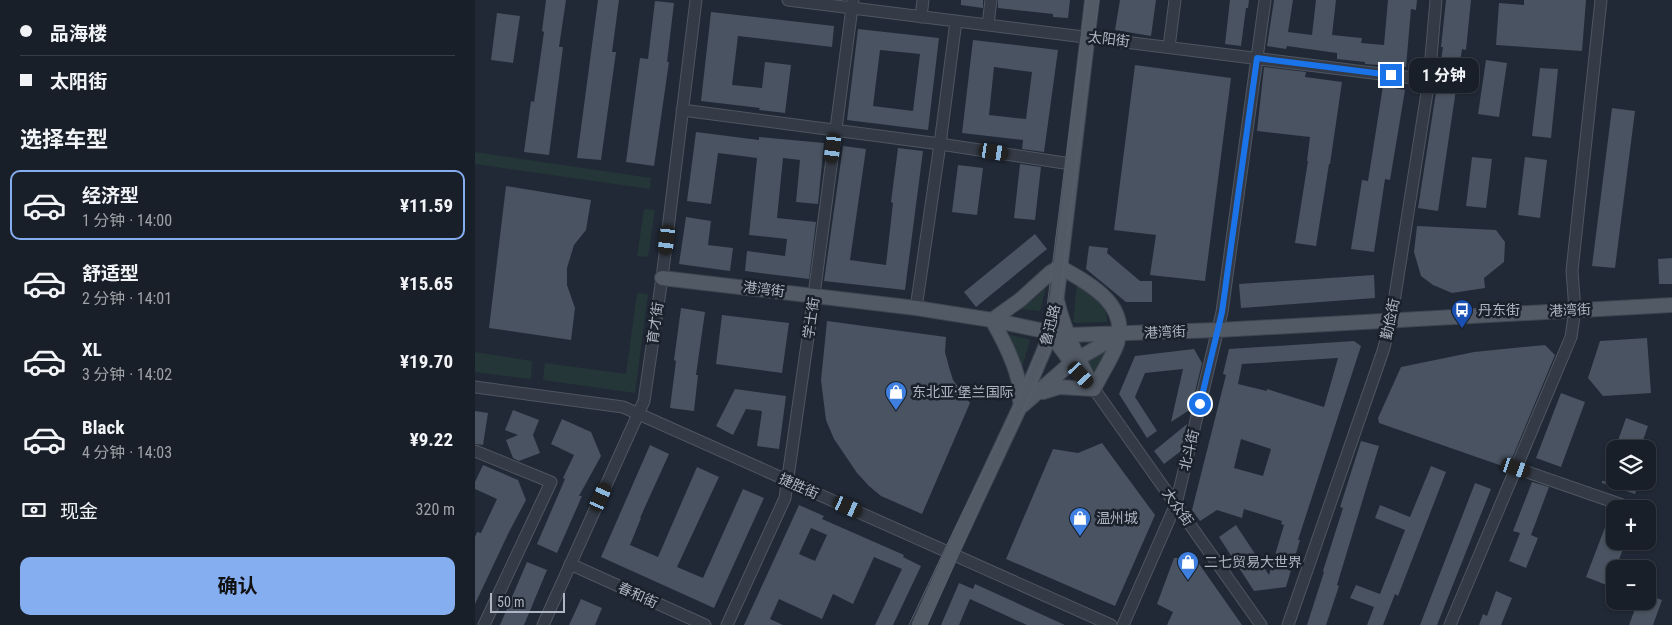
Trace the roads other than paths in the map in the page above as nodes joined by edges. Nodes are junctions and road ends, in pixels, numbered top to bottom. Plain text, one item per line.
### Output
1 (696, 0) edge
2 (788, 0) edge
3 (923, 0) edge
4 (991, 0) edge
5 (1093, 0) edge
6 (1175, 0) edge
7 (1265, 0) edge
8 (1436, 0) edge
9 (1601, 0) edge
10 (853, 4) edge
11 (921, 17) junction
12 (956, 21) junction
13 (988, 25) junction
14 (1087, 36) junction
15 (1169, 47) junction
16 (1257, 58) junction
17 (1429, 80) junction
18 (682, 110) junction
19 (835, 130) junction
20 (940, 144) junction
21 (1071, 164) junction
22 (1060, 267) junction
23 (662, 278) junction
24 (815, 295) junction
25 (1057, 296) junction
26 (1672, 305) edge
27 (916, 308) junction
28 (1575, 310) junction
29 (992, 320) junction
30 (1391, 321) junction
31 (1218, 330) junction
32 (1049, 332) junction
33 (1119, 334) junction
34 (1068, 335) junction
35 (1075, 360) junction
36 (475, 387) edge
37 (1094, 389) junction
38 (1035, 395) junction
39 (1019, 409) junction
40 (638, 414) junction
41 (475, 451) edge
42 (1516, 468) junction
43 (787, 480) junction
44 (1608, 500) edge
45 (1176, 504) junction
46 (951, 554) junction
47 (570, 564) junction
48 (484, 625) edge
49 (543, 625) edge
50 (705, 625) edge
51 (727, 625) edge
52 (919, 625) edge
53 (1111, 625) edge
54 (1123, 625) edge
55 (1261, 625) edge
56 (1288, 625) edge
57 (1450, 625) edge

1 - 18 street, 育才街
2 - 10 street, 太阳街
3 - 11 street
4 - 13 street
5 - 14 main road, 鲁迅路
6 - 15 street
7 - 16 street, 北斗街
8 - 17 street, 勤俭街
9 - 28 street
10 - 11 street, 太阳街
10 - 19 street, 学士街
11 - 12 street, 太阳街
12 - 13 street, 太阳街
12 - 20 street
13 - 14 street, 太阳街
14 - 15 street, 太阳街
14 - 21 main road, 鲁迅路
15 - 16 street, 太阳街
16 - 17 street, 太阳街
16 - 31 street, 北斗街
17 - 30 street, 勤俭街
18 - 19 street
18 - 23 street, 育才街
19 - 20 street
19 - 24 street, 学士街
20 - 21 street
20 - 27 street
21 - 22 main road, 鲁迅路
22 - 25 main road, 鲁迅路
22 - 29 main road
22 - 33 main road
23 - 24 main road, 港湾街
23 - 40 street, 育才街
24 - 27 main road, 港湾街
24 - 43 street, 学士街
25 - 32 main road, 鲁迅路
25 - 34 main road
26 - 28 main road, 港湾街
27 - 29 main road, 港湾街
28 - 30 main road, 港湾街
28 - 42 street
29 - 32 main road, 港湾街
29 - 39 main road
30 - 31 main road, 港湾街
30 - 56 street, 勤俭街
31 - 33 main road, 港湾街
31 - 45 street, 北斗街
32 - 34 main road, 港湾街
32 - 35 main road
32 - 39 main road, 鲁迅路
33 - 34 main road, 港湾街
33 - 35 main road
33 - 37 main road
34 - 35 main road
35 - 37 main road
35 - 38 main road
36 - 40 street, 捷胜街
37 - 38 main road
37 - 45 street, 大众街
38 - 39 main road
39 - 46 main road, 鲁迅路
40 - 43 street, 捷胜街
40 - 47 street, 育才街
41 - 48 street
42 - 44 street
42 - 57 street
43 - 46 street, 捷胜街
43 - 51 street, 学士街
45 - 54 street, 北斗街
45 - 55 street, 大众街
46 - 52 main road, 鲁迅路
46 - 53 street, 捷胜街
47 - 49 street, 育才街
47 - 50 street, 春和街

